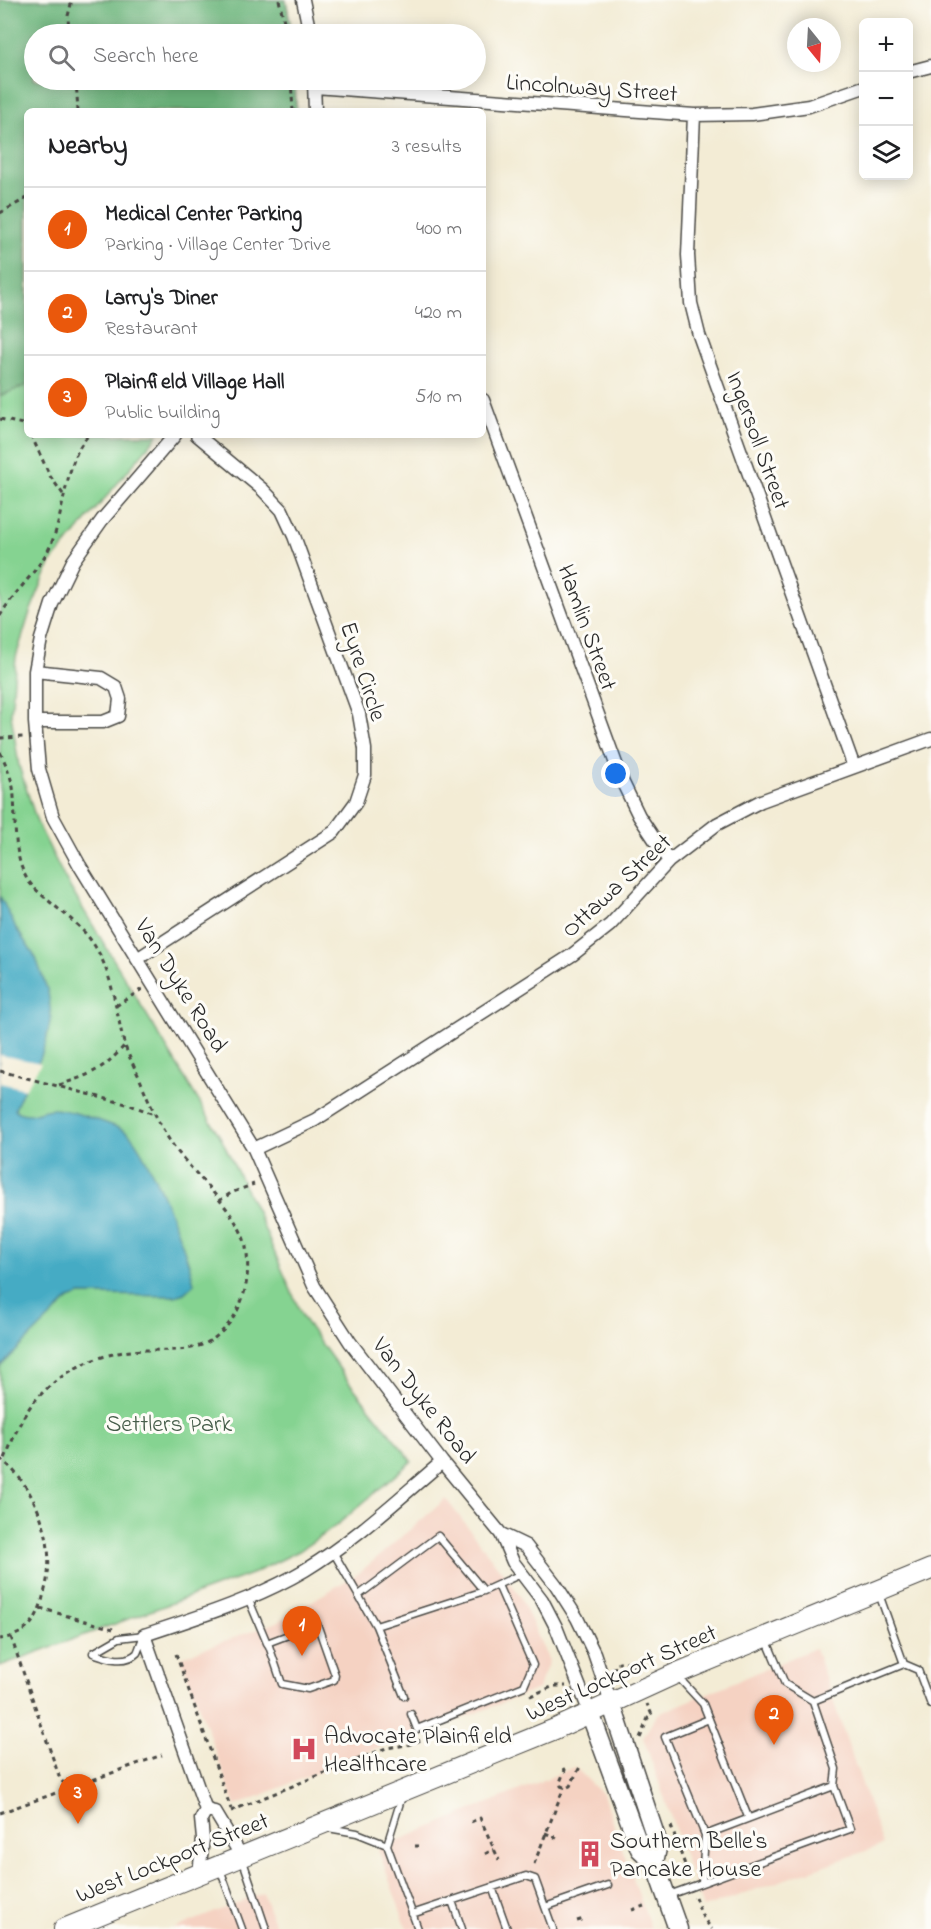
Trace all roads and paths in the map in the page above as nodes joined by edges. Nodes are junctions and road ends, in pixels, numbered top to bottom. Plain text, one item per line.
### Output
1 (72, 0) edge
2 (279, 0) edge
3 (303, 0) edge
4 (68, 24) edge
5 (285, 24) edge
6 (308, 24) edge
7 (931, 66) edge
8 (913, 71) edge
9 (859, 89) edge
10 (77, 90) edge
11 (292, 90) edge
12 (314, 90) edge
13 (397, 90) edge
14 (78, 108) edge
15 (293, 108) edge
16 (315, 108) edge
17 (694, 115) junction
18 (24, 200) edge
19 (0, 213) edge
20 (486, 408) edge
21 (0, 419) edge
22 (24, 424) edge
23 (32, 438) edge
24 (87, 438) edge
25 (173, 438) edge
26 (201, 438) edge
27 (64, 496) junction
28 (0, 616) edge
29 (35, 671) junction
30 (35, 722) junction
31 (36, 737) junction
32 (0, 738) edge
33 (931, 739) edge
34 (0, 752) edge
35 (854, 767) junction
36 (669, 861) junction
37 (137, 959) junction
38 (152, 982) junction
39 (116, 1006) junction
40 (125, 1045) junction
41 (0, 1071) edge
42 (57, 1086) junction
43 (154, 1114) junction
44 (254, 1149) junction
45 (254, 1184) dead end
46 (219, 1201) junction
47 (0, 1458) edge
48 (4, 1461) junction
49 (442, 1462) junction
50 (501, 1534) junction
51 (332, 1550) junction
52 (931, 1569) edge
53 (521, 1574) junction
54 (498, 1585) junction
55 (484, 1591) junction
56 (878, 1591) junction
57 (359, 1595) junction
58 (248, 1598) junction
59 (40, 1608) junction
60 (376, 1626) junction
61 (113, 1629) dead end
62 (144, 1635) junction
63 (11, 1637) junction
64 (765, 1637) junction
65 (0, 1639) edge
66 (267, 1643) junction
67 (176, 1654) dead end
68 (904, 1664) junction
69 (619, 1666) dead end
70 (633, 1666) dead end
71 (675, 1674) junction
72 (565, 1687) dead end
73 (404, 1696) dead end
74 (522, 1699) dead end
75 (813, 1701) junction
76 (611, 1703) junction
77 (931, 1705) edge
78 (650, 1712) dead end
79 (590, 1713) junction
80 (411, 1714) dead end
81 (709, 1719) junction
82 (428, 1737) dead end
83 (643, 1748) dead end
84 (162, 1755) dead end
85 (580, 1767) dead end
86 (564, 1768) dead end
87 (834, 1786) junction
88 (564, 1787) junction
89 (68, 1788) junction
90 (404, 1789) junction
91 (206, 1810) junction
92 (231, 1811) junction
93 (0, 1813) edge
94 (748, 1817) junction
95 (234, 1819) dead end
96 (471, 1821) dead end
97 (670, 1822) dead end
98 (316, 1826) junction
99 (545, 1833) junction
100 (705, 1835) junction
101 (557, 1838) dead end
102 (387, 1845) junction
103 (494, 1849) junction
104 (485, 1854) dead end
105 (242, 1857) junction
106 (499, 1860) dead end
107 (654, 1862) junction
108 (534, 1864) dead end
109 (219, 1865) junction
110 (199, 1874) junction
111 (702, 1882) junction
112 (608, 1884) dead end
113 (692, 1886) junction
114 (492, 1887) junction
115 (666, 1896) junction
116 (452, 1901) junction
117 (644, 1906) dead end
118 (545, 1907) junction
119 (632, 1910) dead end
120 (412, 1914) junction
121 (584, 1918) dead end
122 (577, 1921) dead end
123 (64, 1929) edge
124 (242, 1929) edge
125 (266, 1929) edge
126 (418, 1929) edge
127 (462, 1929) edge
128 (507, 1929) edge
129 (554, 1929) edge
130 (678, 1929) edge
131 (712, 1929) edge

1 - 4 path
2 - 5 path
3 - 6 street
7 - 8 street
9 - 17 street, Lincolnway Street
10 - 14 path
11 - 15 path
12 - 16 street
13 - 17 street, Lincolnway Street
17 - 35 street, Ingersoll Street
18 - 19 path
20 - 36 street, Hamlin Street
21 - 22 path
23 - 27 path
24 - 27 path
25 - 29 street, Van Dyke Road
26 - 37 street, Eyre Circle
27 - 28 path
29 - 30 street, Van Dyke Road
29 - 30 street
30 - 31 street, Van Dyke Road
31 - 32 path
31 - 37 street, Van Dyke Road
33 - 35 street, Ottawa Street
34 - 39 path
35 - 36 street, Ottawa Street
36 - 44 street, Ottawa Street
37 - 38 street, Van Dyke Road
38 - 39 path
38 - 44 street, Van Dyke Road
39 - 40 path
40 - 42 path
40 - 43 path
41 - 42 path
42 - 43 path
43 - 46 path
44 - 49 street, Van Dyke Road
45 - 46 path
46 - 48 path
47 - 48 path
48 - 59 path
49 - 50 street, Van Dyke Road
49 - 51 street
50 - 53 street, Van Dyke Road
50 - 76 street, Van Dyke Road
51 - 57 lane
51 - 58 street
52 - 56 main road, West Lockport Street
53 - 54 lane
53 - 79 street, Van Dyke Road
54 - 55 lane
54 - 80 lane
55 - 57 lane
55 - 60 lane
56 - 64 main road, West Lockport Street
56 - 68 lane
57 - 60 lane
58 - 62 street
58 - 66 lane
59 - 61 path
59 - 63 path
60 - 73 lane
62 - 62 lane
62 - 91 street
63 - 65 path
63 - 89 path
64 - 71 main road, West Lockport Street
64 - 75 lane
66 - 66 lane
67 - 92 path
68 - 75 lane
68 - 77 lane
69 - 70 path
71 - 76 main road, West Lockport Street
71 - 81 lane
72 - 74 path
75 - 87 lane
76 - 79 main road, West Lockport Street
76 - 107 street, Van Dyke Road
78 - 83 path
79 - 90 main road, West Lockport Street
79 - 107 street, Van Dyke Road
81 - 94 lane
81 - 100 lane
82 - 92 path
84 - 89 path
85 - 88 path
86 - 88 path
87 - 94 lane
87 - 111 lane
88 - 99 path
89 - 93 path
90 - 98 main road, West Lockport Street
90 - 102 lane
91 - 105 street
91 - 110 street
92 - 95 path
94 - 100 lane
96 - 103 path
97 - 113 path
98 - 102 lane
98 - 105 main road, West Lockport Street
99 - 101 path
99 - 108 path
100 - 111 lane
102 - 120 lane
103 - 104 path
103 - 106 path
105 - 109 main road, West Lockport Street
105 - 125 lane
107 - 115 street, Van Dyke Road
109 - 110 main road, West Lockport Street
109 - 124 lane
110 - 123 main road, West Lockport Street
111 - 113 lane
112 - 118 lane
113 - 115 lane
113 - 131 path
114 - 116 lane
114 - 118 lane
114 - 128 lane
115 - 130 street, Van Dyke Road
116 - 120 lane
116 - 127 lane
117 - 119 path
118 - 129 lane
120 - 126 lane
121 - 122 path

